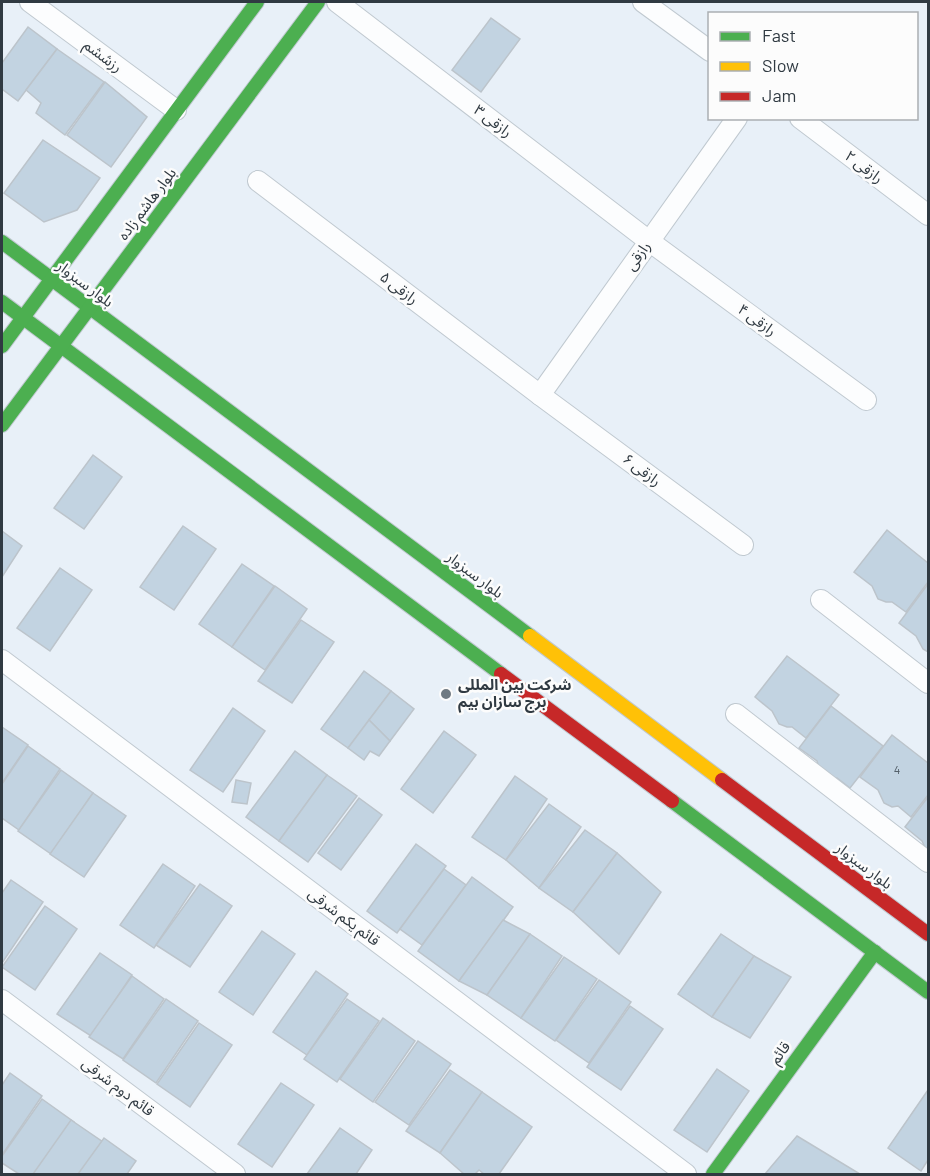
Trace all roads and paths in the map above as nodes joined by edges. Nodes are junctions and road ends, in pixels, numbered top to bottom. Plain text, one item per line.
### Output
1 (30, 2) edge
2 (257, 2) edge
3 (318, 2) edge
4 (337, 2) edge
5 (643, 2) edge
6 (708, 50) edge
7 (176, 110) junction
8 (736, 120) edge
9 (804, 120) edge
10 (258, 181) dead end
11 (928, 215) edge
12 (649, 241) junction
13 (2, 242) edge
14 (51, 279) junction
15 (2, 302) edge
16 (90, 308) junction
17 (23, 317) junction
18 (2, 346) edge
19 (61, 346) junction
20 (540, 395) junction
21 (866, 400) dead end
22 (2, 425) edge
23 (743, 545) dead end
24 (820, 600) dead end
25 (2, 660) edge
26 (928, 683) edge
27 (736, 714) dead end
28 (928, 861) edge
29 (928, 934) edge
30 (874, 952) junction
31 (928, 992) edge
32 (2, 1000) edge
33 (235, 1174) edge
34 (686, 1174) edge
35 (712, 1174) edge

1 - 7 street, رزششم
2 - 7 street
3 - 16 street, بلوار هاشم زاده
4 - 12 street, رازقی ۳
5 - 6 street
7 - 14 street
8 - 12 street, رازقی
9 - 11 street, رازقی ۲
10 - 20 street, رازقی ۵
12 - 20 street, رازقی
12 - 21 street, رازقی ۴
13 - 14 street, بلوار سبزوار
14 - 16 street, بلوار سبزوار
14 - 17 street
15 - 17 street
16 - 19 street, بلوار هاشم زاده
16 - 29 street, بلوار سبزوار
17 - 18 street
17 - 19 street
19 - 22 street, بلوار هاشم زاده
19 - 30 street
20 - 23 street, رازقی ۶
24 - 26 street
25 - 34 street, قائم یکم شرقی
27 - 28 street
30 - 31 street
30 - 35 street, قائم
32 - 33 street, قائم دوم شرقی

